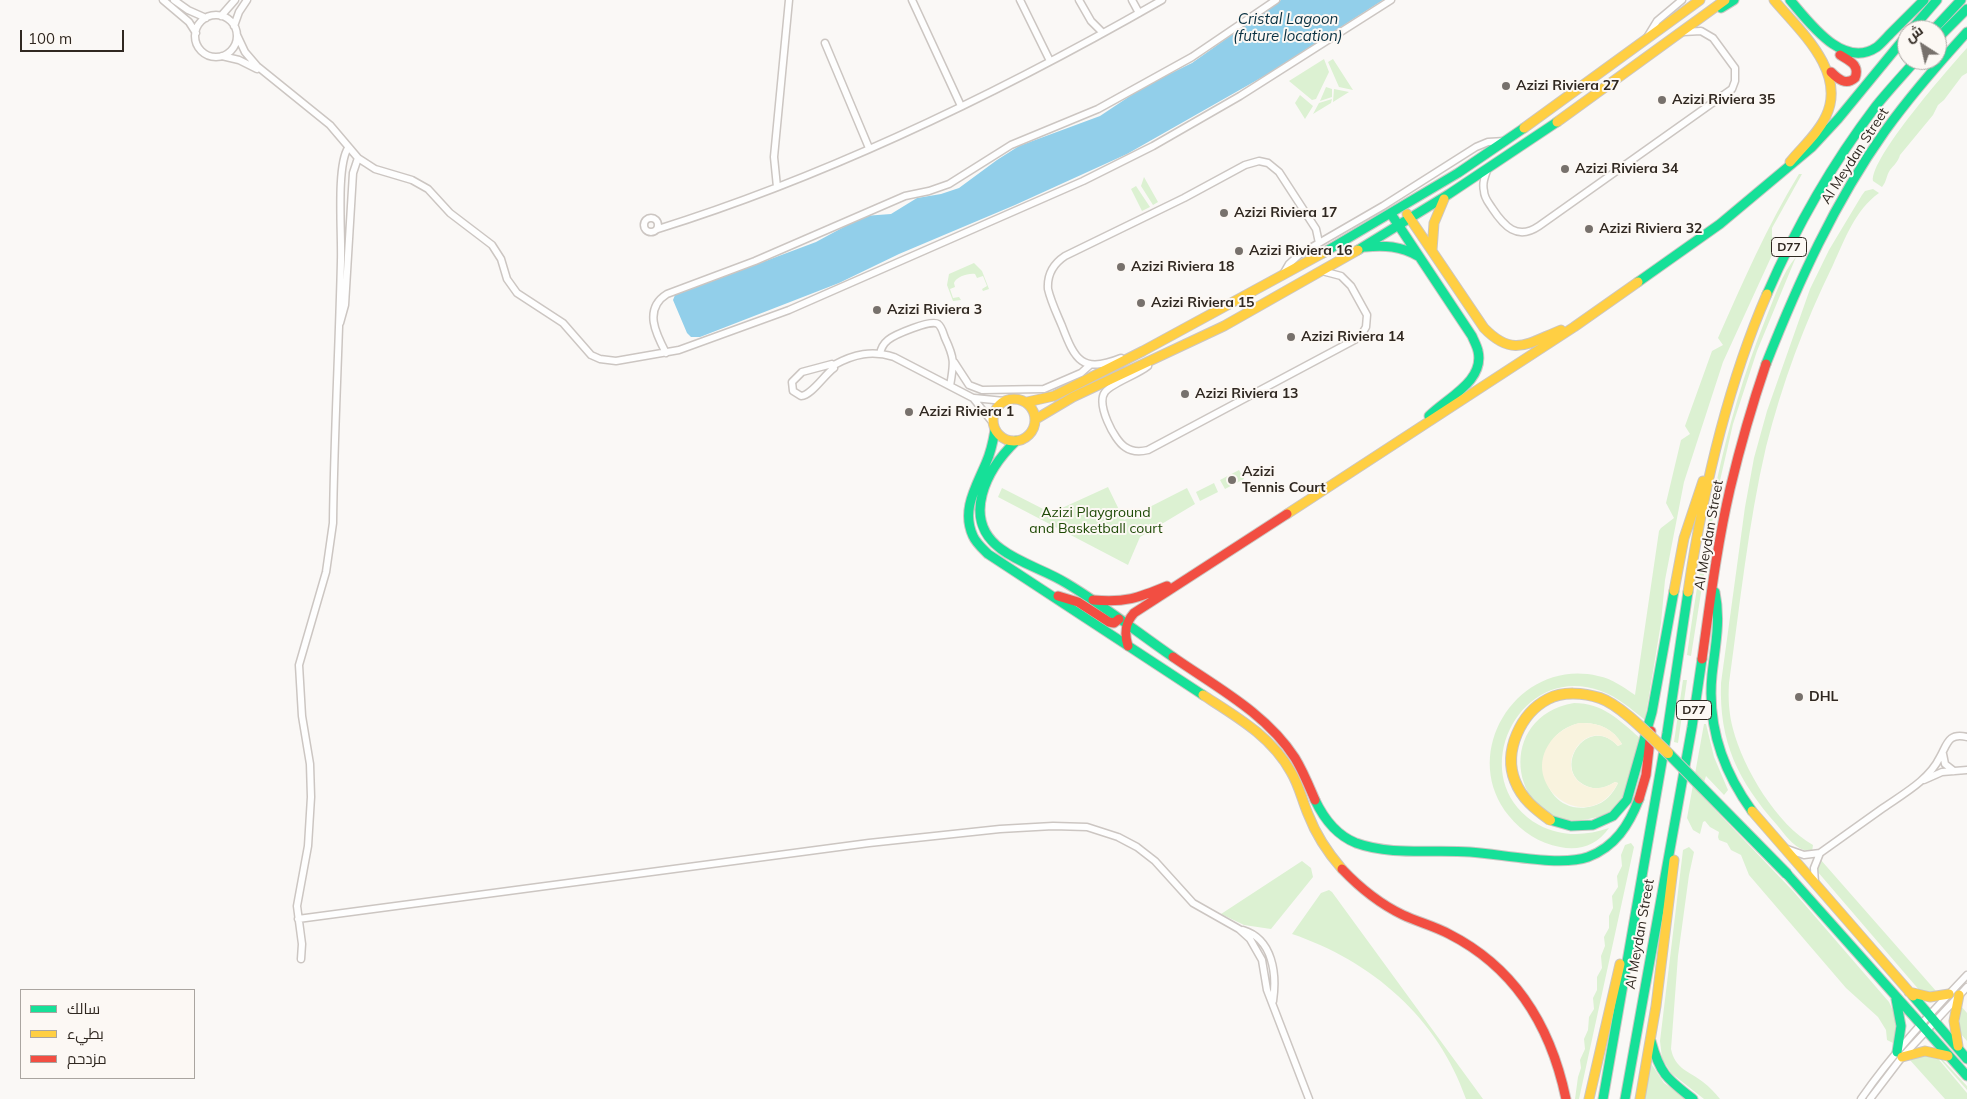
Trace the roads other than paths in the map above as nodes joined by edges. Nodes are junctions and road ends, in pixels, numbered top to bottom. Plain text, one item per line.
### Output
1 (163, 0) edge
2 (174, 0) edge
3 (235, 0) edge
4 (247, 0) edge
5 (789, 0) edge
6 (912, 0) edge
7 (1020, 0) edge
8 (1079, 0) edge
9 (1132, 0) edge
10 (1162, 0) edge
11 (1276, 0) edge
12 (1391, 0) edge
13 (1682, 0) edge
14 (1700, 0) edge
15 (1725, 0) edge
16 (1734, 0) edge
17 (1767, 0) edge
18 (1790, 0) edge
19 (1795, 0) edge
20 (1924, 0) edge
21 (1937, 0) edge
22 (1961, 0) edge
23 (1776, 2) edge
24 (1967, 8) edge
25 (1139, 13) junction
26 (1802, 13) junction
27 (1707, 14) junction
28 (221, 16) junction
29 (206, 18) junction
30 (1920, 20) edge
31 (1943, 20) edge
32 (234, 26) junction
33 (1947, 29) edge
34 (1818, 30) junction
35 (1682, 32) junction
36 (1967, 32) edge
37 (196, 33) junction
38 (1103, 33) junction
39 (237, 35) junction
40 (1645, 42) junction
41 (825, 44) dead end
42 (1897, 46) edge
43 (221, 56) junction
44 (1050, 61) junction
45 (1828, 68) junction
46 (1906, 70) edge
47 (264, 72) junction
48 (961, 106) junction
49 (1506, 141) junction
50 (348, 148) junction
51 (869, 148) junction
52 (358, 158) junction
53 (1488, 168) junction
54 (1784, 174) junction
55 (777, 187) junction
56 (1446, 196) junction
57 (1402, 207) junction
58 (1391, 214) junction
59 (1410, 218) junction
60 (1399, 225) junction
61 (658, 229) dead end
62 (1319, 244) junction
63 (1363, 247) junction
64 (1432, 250) junction
65 (1420, 258) junction
66 (344, 261) junction
67 (1322, 271) junction
68 (1282, 277) junction
69 (1574, 327) junction
70 (1144, 351) junction
71 (666, 353) junction
72 (880, 354) junction
73 (1153, 361) junction
74 (954, 362) junction
75 (834, 365) junction
76 (1090, 365) junction
77 (950, 386) junction
78 (972, 398) junction
79 (1004, 401) junction
80 (1026, 402) junction
81 (1036, 418) junction
82 (1423, 424) junction
83 (994, 427) junction
84 (1016, 441) junction
85 (1712, 460) junction
86 (1181, 582) junction
87 (1713, 586) junction
88 (1052, 595) junction
89 (1091, 600) junction
90 (1122, 622) junction
91 (1128, 646) junction
92 (1652, 712) junction
93 (1967, 737) edge
94 (1942, 753) junction
95 (1954, 770) junction
96 (1967, 770) edge
97 (1921, 781) junction
98 (1680, 794) junction
99 (1782, 846) junction
100 (1820, 853) junction
101 (1815, 884) junction
102 (298, 919) junction
103 (1633, 925) junction
104 (301, 959) dead end
105 (1967, 975) edge
106 (1967, 987) edge
107 (1909, 992) junction
108 (1954, 995) junction
109 (1894, 996) junction
110 (1931, 1018) junction
111 (1923, 1027) junction
112 (1650, 1038) junction
113 (1959, 1050) junction
114 (1899, 1054) junction
115 (1949, 1057) junction
116 (1967, 1058) edge
117 (1967, 1076) edge
118 (1309, 1099) edge
119 (1566, 1099) edge
120 (1590, 1099) edge
121 (1603, 1099) edge
122 (1625, 1099) edge
123 (1640, 1099) edge
124 (1693, 1099) edge
125 (1861, 1099) edge
126 (1870, 1099) edge

1 - 37 street
2 - 29 street
3 - 28 street
4 - 32 street
5 - 55 street
6 - 48 street
7 - 44 street
8 - 38 street
9 - 25 street
10 - 25 street
11 - 71 street
12 - 71 street
13 - 40 street
14 - 40 street
15 - 27 street
16 - 27 street
17 - 23 street
18 - 26 street
19 - 26 street
20 - 34 street
21 - 30 street
22 - 31 street
23 - 45 street
24 - 33 street
25 - 38 street
26 - 34 street
27 - 35 street
28 - 29 street
28 - 32 street
29 - 37 street
32 - 39 street
34 - 45 street
35 - 53 street
35 - 53 street
36 - 87 street, Al Meydan Street / D77
37 - 43 street
38 - 44 street
39 - 43 street
39 - 47 street
40 - 49 street
41 - 51 street
42 - 54 street
43 - 47 street
44 - 48 street
45 - 54 street
46 - 85 street, Al Meydan Street / D77
47 - 50 street
48 - 51 street
49 - 57 street
49 - 62 street
50 - 52 street
50 - 66 street
51 - 55 street
52 - 66 street
52 - 71 street
53 - 56 street
54 - 69 street
55 - 61 street
56 - 59 street
56 - 64 street
57 - 58 street
57 - 59 street
58 - 60 street
58 - 68 street
59 - 60 street
59 - 64 street
60 - 63 street
60 - 65 street
62 - 68 street
62 - 76 street
63 - 65 street
63 - 67 street
64 - 69 street
65 - 82 street
66 - 102 street
67 - 73 street
67 - 73 street
68 - 70 street
69 - 82 street
70 - 76 street
70 - 80 street
72 - 74 street
72 - 75 street
72 - 77 street
73 - 81 street
74 - 76 street
74 - 77 street
75 - 75 street
77 - 78 street
78 - 79 street
78 - 83 street
79 - 80 street
79 - 83 street
80 - 81 street
81 - 84 street
82 - 86 street
83 - 84 street
83 - 88 street
84 - 89 street
85 - 92 street
85 - 103 street, Al Meydan Street / D77
86 - 89 street
86 - 90 street
87 - 98 street, Al Meydan Street / D77
87 - 99 street
88 - 90 street
88 - 91 street
89 - 90 street
90 - 91 street
90 - 92 street
91 - 119 street
92 - 109 street, bridge
93 - 94 street
94 - 95 street
94 - 97 street
95 - 96 street
95 - 97 street
97 - 100 street
98 - 112 street
98 - 122 street, Al Meydan Street / D77
99 - 100 street
99 - 101 street
100 - 101 street
101 - 107 street
102 - 104 street
102 - 118 street
103 - 120 street
103 - 121 street, Al Meydan Street / D77
105 - 108 street
106 - 108 street
107 - 108 street
107 - 110 street
108 - 110 street
108 - 113 street
109 - 111 street
109 - 114 street
110 - 111 street
110 - 113 street
111 - 114 street
111 - 115 street
112 - 123 street
112 - 124 street
113 - 116 street
114 - 115 street
114 - 125 street
114 - 126 street
115 - 117 street

